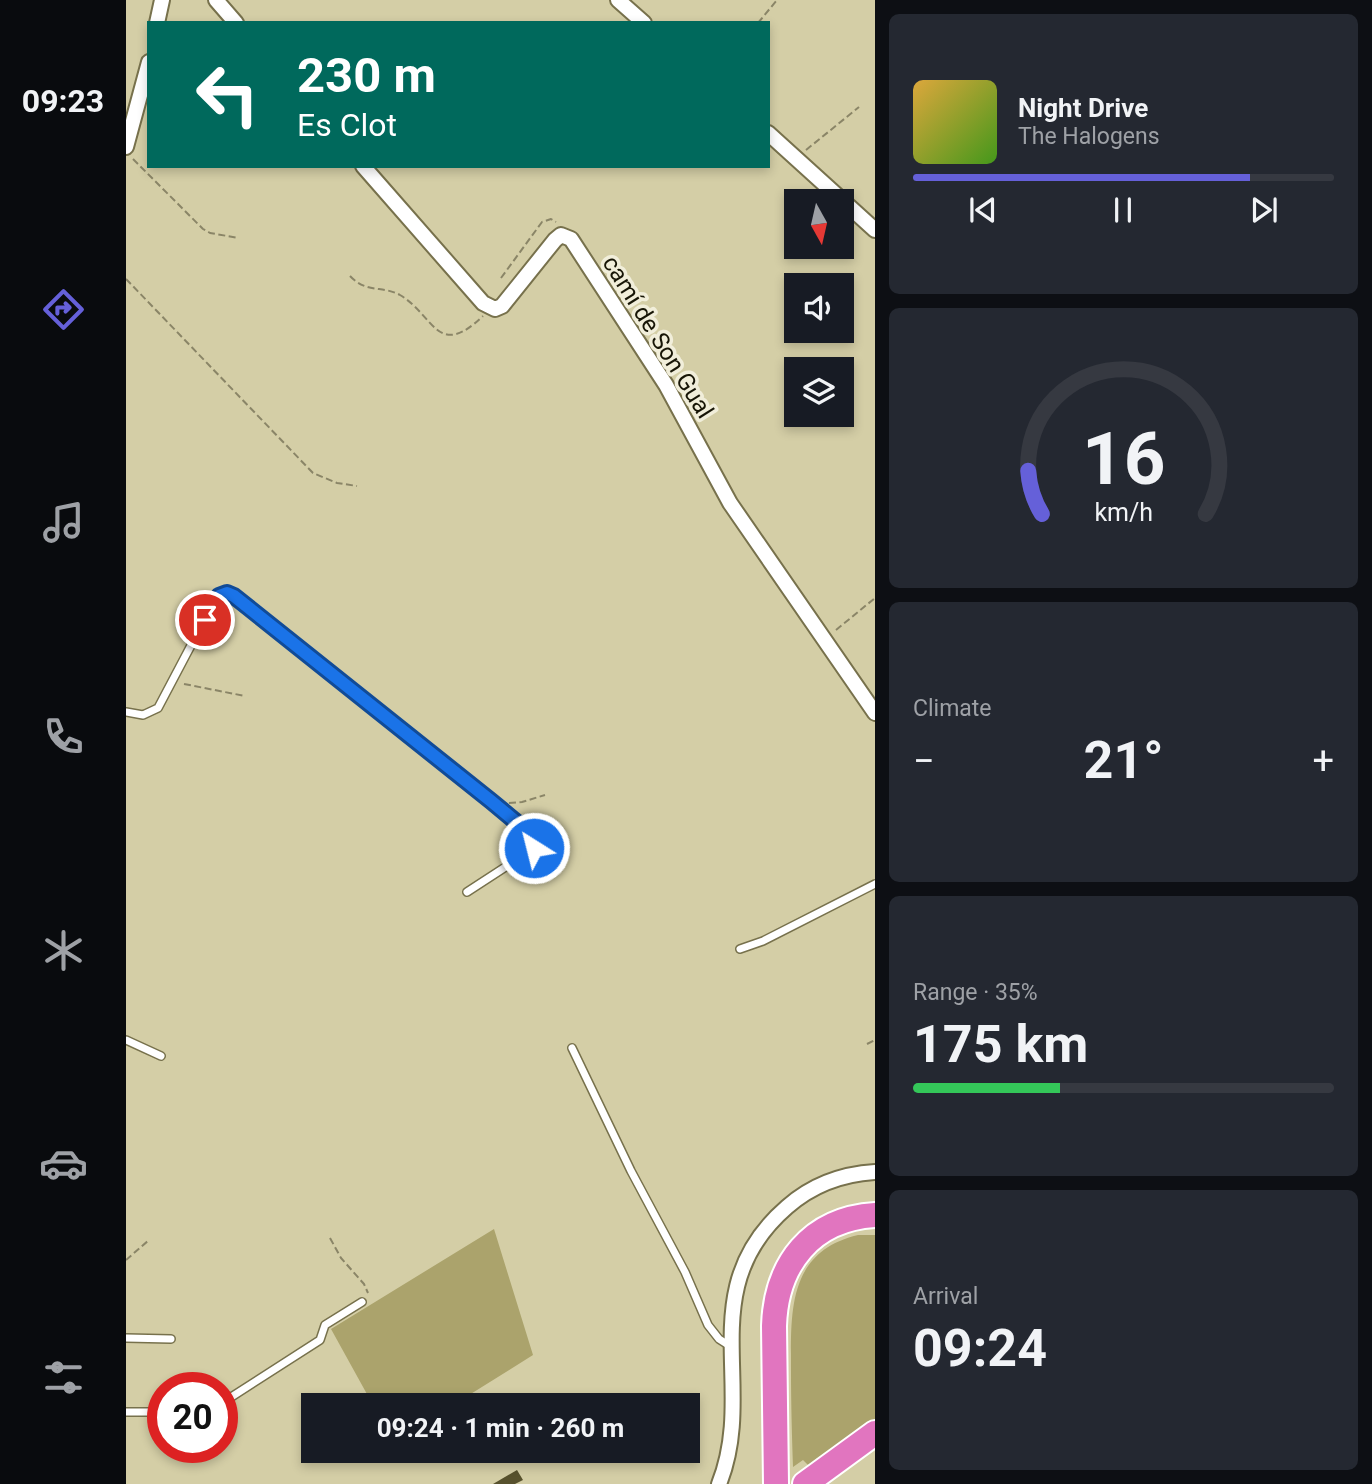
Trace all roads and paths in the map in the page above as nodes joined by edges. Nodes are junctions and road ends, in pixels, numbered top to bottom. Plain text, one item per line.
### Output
1 (162, 0) edge
2 (216, 0) edge
3 (618, 0) edge
4 (777, 0) edge
5 (158, 21) edge
6 (234, 21) edge
7 (642, 21) edge
8 (760, 21) edge
9 (147, 71) edge
10 (859, 107) dead end
11 (770, 135) edge
12 (128, 152) edge
13 (799, 159) junction
14 (365, 168) edge
15 (875, 230) edge
16 (561, 235) junction
17 (239, 238) dead end
18 (350, 276) dead end
19 (501, 278) dead end
20 (126, 279) edge
21 (490, 307) junction
22 (357, 486) dead end
23 (875, 598) edge
24 (824, 640) junction
25 (170, 687) junction
26 (244, 696) dead end
27 (126, 712) edge
28 (875, 713) edge
29 (545, 795) dead end
30 (491, 801) junction
31 (875, 884) edge
32 (467, 892) dead end
33 (740, 949) dead end
34 (126, 1040) edge
35 (875, 1040) edge
36 (867, 1044) dead end
37 (572, 1048) dead end
38 (161, 1056) dead end
39 (875, 1172) edge
40 (875, 1215) edge
41 (875, 1226) edge
42 (330, 1238) dead end
43 (149, 1240) dead end
44 (126, 1260) edge
45 (362, 1302) joint
46 (126, 1338) edge
47 (170, 1339) dead end
48 (731, 1347) junction
49 (238, 1393) edge
50 (126, 1412) edge
51 (147, 1412) edge
52 (875, 1433) edge
53 (875, 1446) edge
54 (786, 1479) edge
55 (719, 1484) edge
56 (821, 1484) edge

1 - 5 street
2 - 6 street
3 - 7 street
4 - 8 path
9 - 12 street
10 - 13 path
11 - 13 street
12 - 17 path
13 - 15 street
14 - 21 street
16 - 19 path
16 - 21 street
16 - 24 street, camí de Son Gual
18 - 21 path
20 - 22 path
23 - 24 path
24 - 28 street, camí de Son Gual
25 - 26 path
25 - 27 lane
25 - 30 lane
29 - 30 path
30 - 32 lane
31 - 33 lane
34 - 38 lane
35 - 36 path
37 - 48 lane
39 - 48 street
40 - 54 highway
41 - 54 highway
42 - 45 path
43 - 44 path
45 - 49 lane
46 - 47 lane
48 - 55 street
50 - 51 lane
52 - 54 highway
53 - 56 highway

